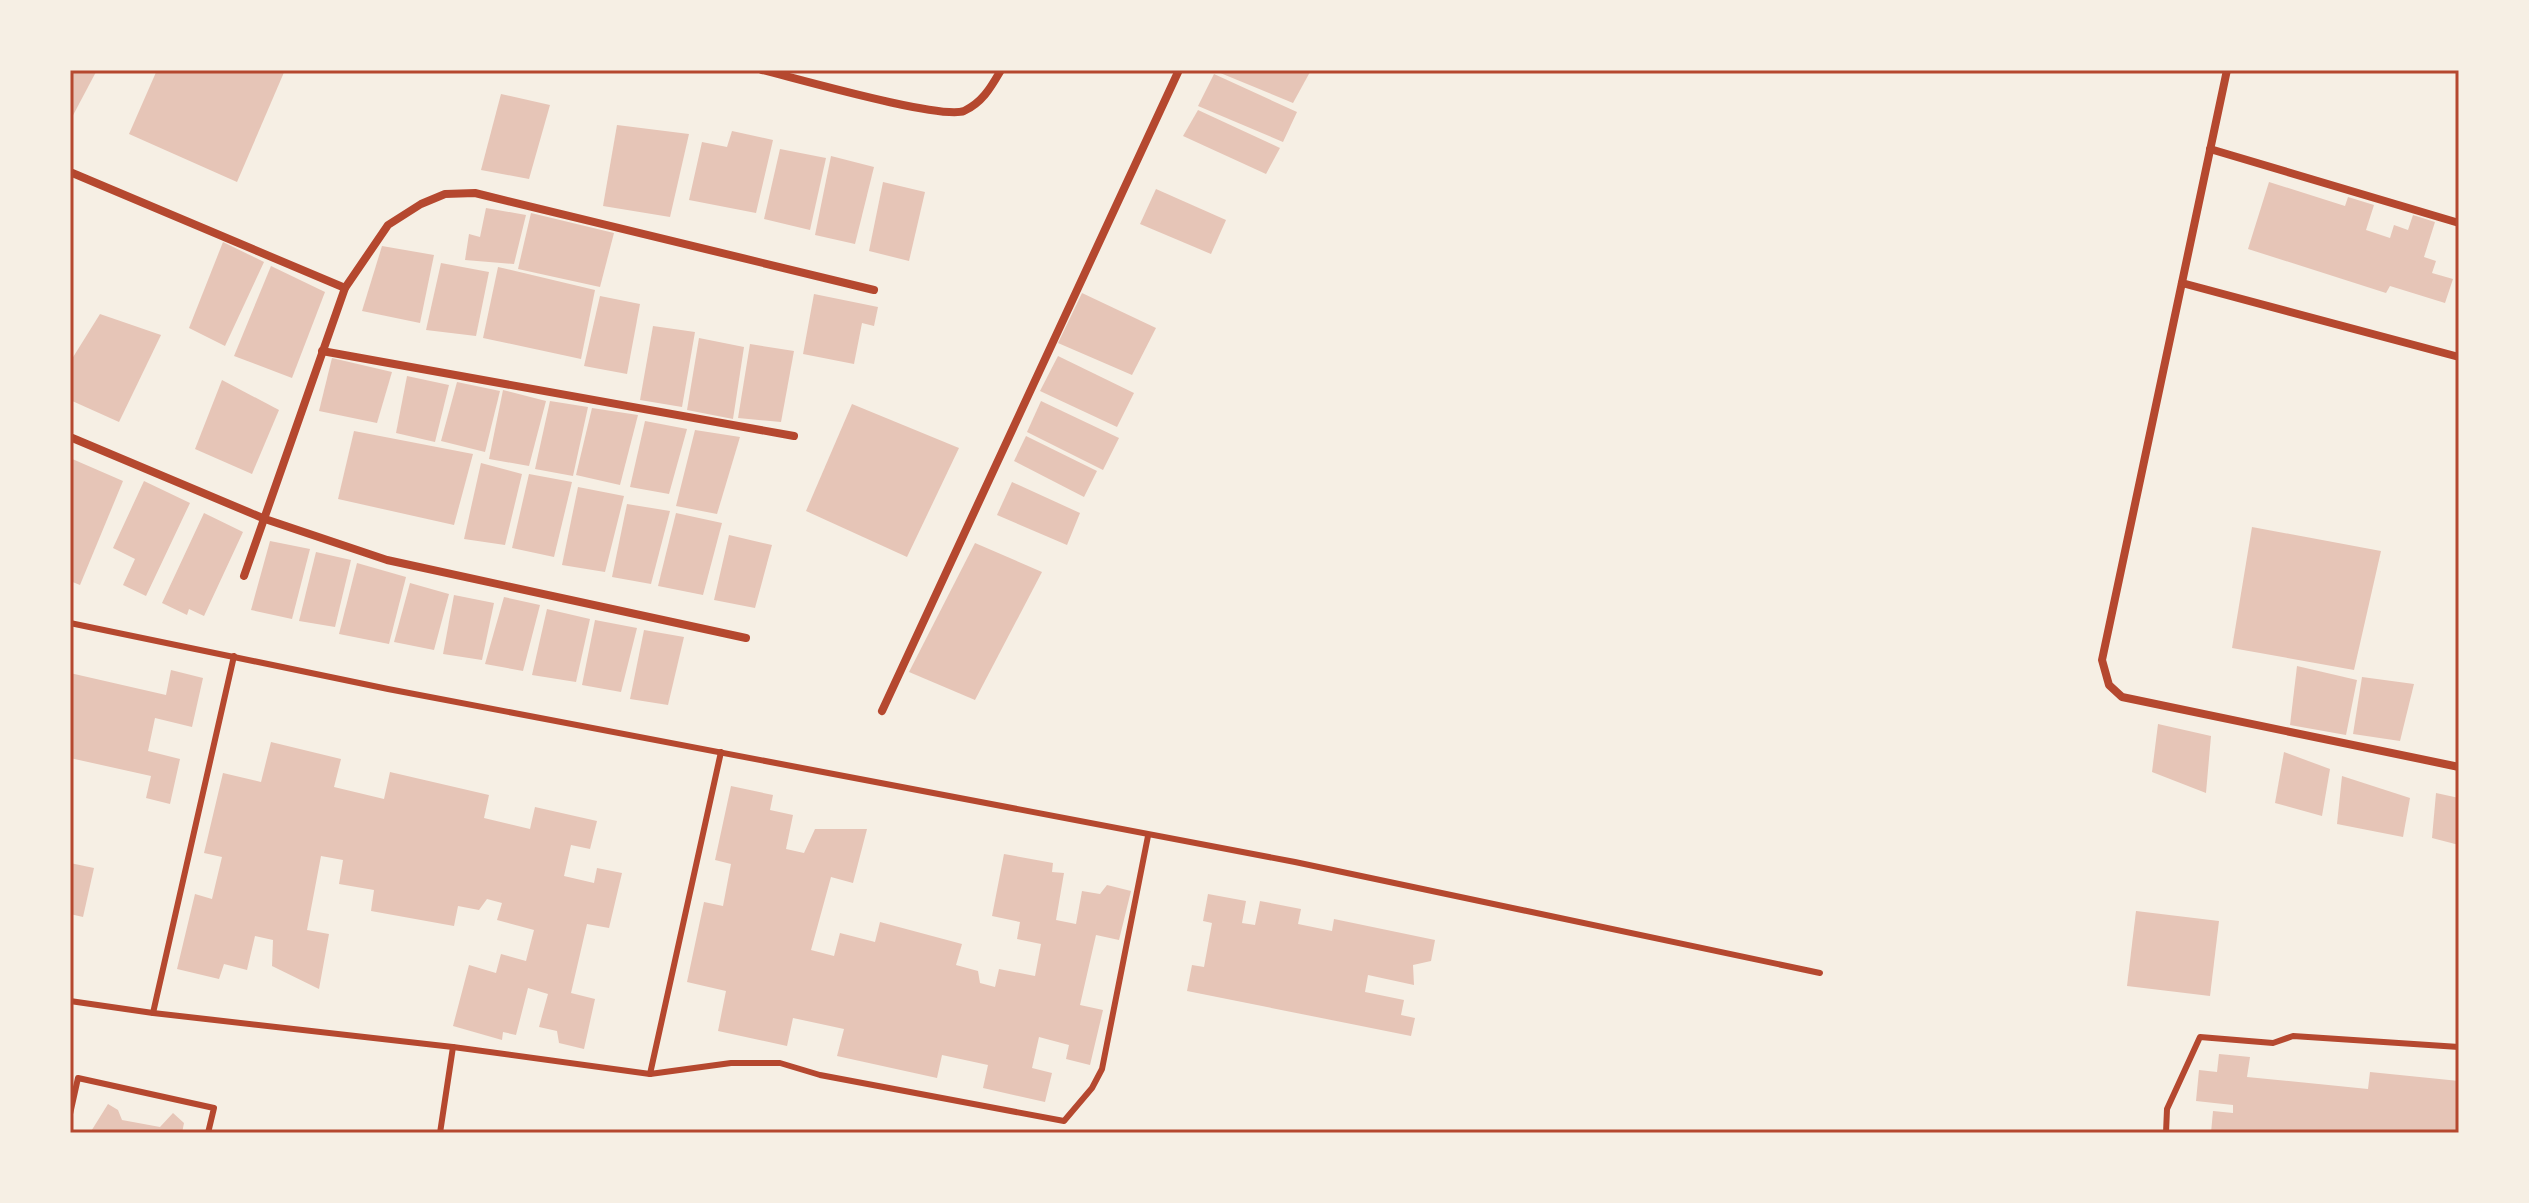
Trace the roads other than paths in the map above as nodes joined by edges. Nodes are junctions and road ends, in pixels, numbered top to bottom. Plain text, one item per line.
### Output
1 (762, 70) edge
2 (1001, 70) edge
3 (1179, 70) edge
4 (2227, 70) edge
5 (2210, 149) junction
6 (70, 172) edge
7 (2459, 223) edge
8 (2182, 283) junction
9 (345, 288) junction
10 (874, 290) dead end
11 (322, 351) junction
12 (2459, 356) edge
13 (794, 436) dead end
14 (70, 437) edge
15 (265, 519) junction
16 (244, 576) dead end
17 (70, 623) edge
18 (746, 638) dead end
19 (234, 656) junction
20 (882, 711) dead end
21 (721, 752) junction
22 (2459, 767) edge
23 (1148, 836) junction
24 (1820, 973) dead end
25 (70, 1001) edge
26 (153, 1013) junction
27 (453, 1047) junction
28 (2459, 1047) edge
29 (650, 1074) junction
30 (70, 1114) edge
31 (208, 1133) edge
32 (440, 1133) edge
33 (2166, 1133) edge

1 - 2 street
3 - 20 street
4 - 5 street
5 - 7 street
5 - 8 street
6 - 9 street
8 - 12 street
8 - 22 street
9 - 10 street
9 - 11 street
11 - 13 street
11 - 15 street
14 - 15 street
15 - 16 street
15 - 18 street
17 - 19 lane
19 - 21 lane
19 - 26 lane
21 - 23 lane
21 - 29 lane
23 - 24 lane
23 - 29 lane
25 - 26 lane
26 - 27 lane
27 - 29 lane
27 - 32 lane
28 - 33 lane
30 - 31 lane

